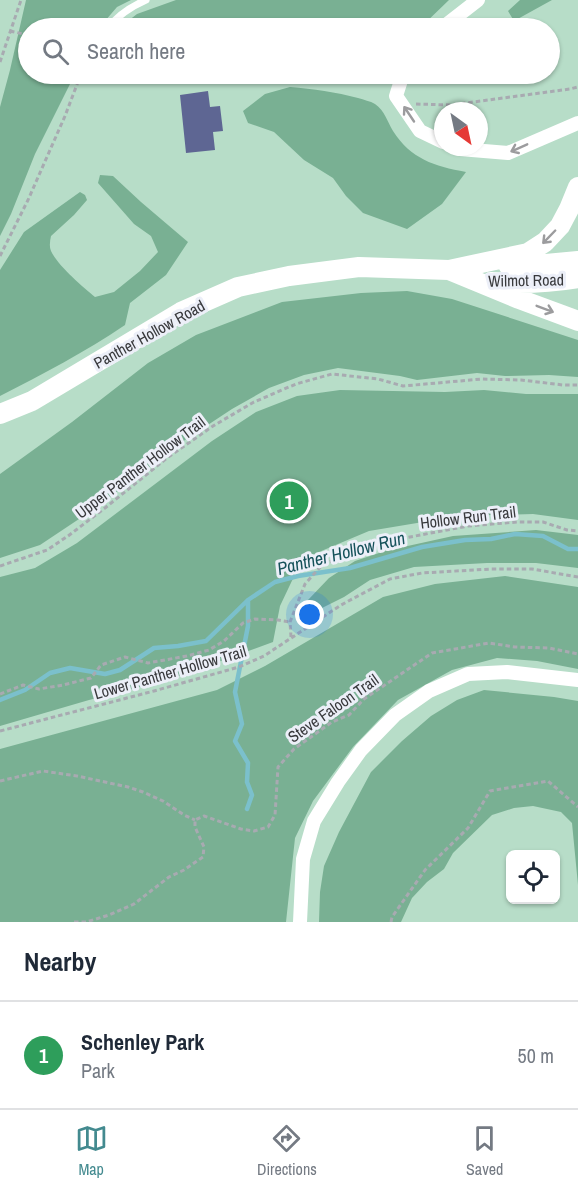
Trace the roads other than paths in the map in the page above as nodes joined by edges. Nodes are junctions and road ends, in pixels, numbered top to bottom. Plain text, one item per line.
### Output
1 (146, 0) edge
2 (478, 0) edge
3 (116, 18) edge
4 (455, 18) edge
5 (400, 84) edge
6 (576, 123) edge
7 (434, 138) edge
8 (488, 151) edge
9 (578, 187) edge
10 (578, 261) edge
11 (477, 272) junction
12 (578, 278) edge
13 (578, 321) edge
14 (0, 414) edge
15 (578, 680) edge
16 (300, 922) edge

1 - 3 lane
2 - 4 street
7 -> 5 street
6 -> 8 street
9 -> 11 main road
10 - 11 main road, Wilmot Road
11 - 12 main road, Wilmot Road
11 -> 13 main road
11 - 14 main road, Panther Hollow Road
15 - 16 street

